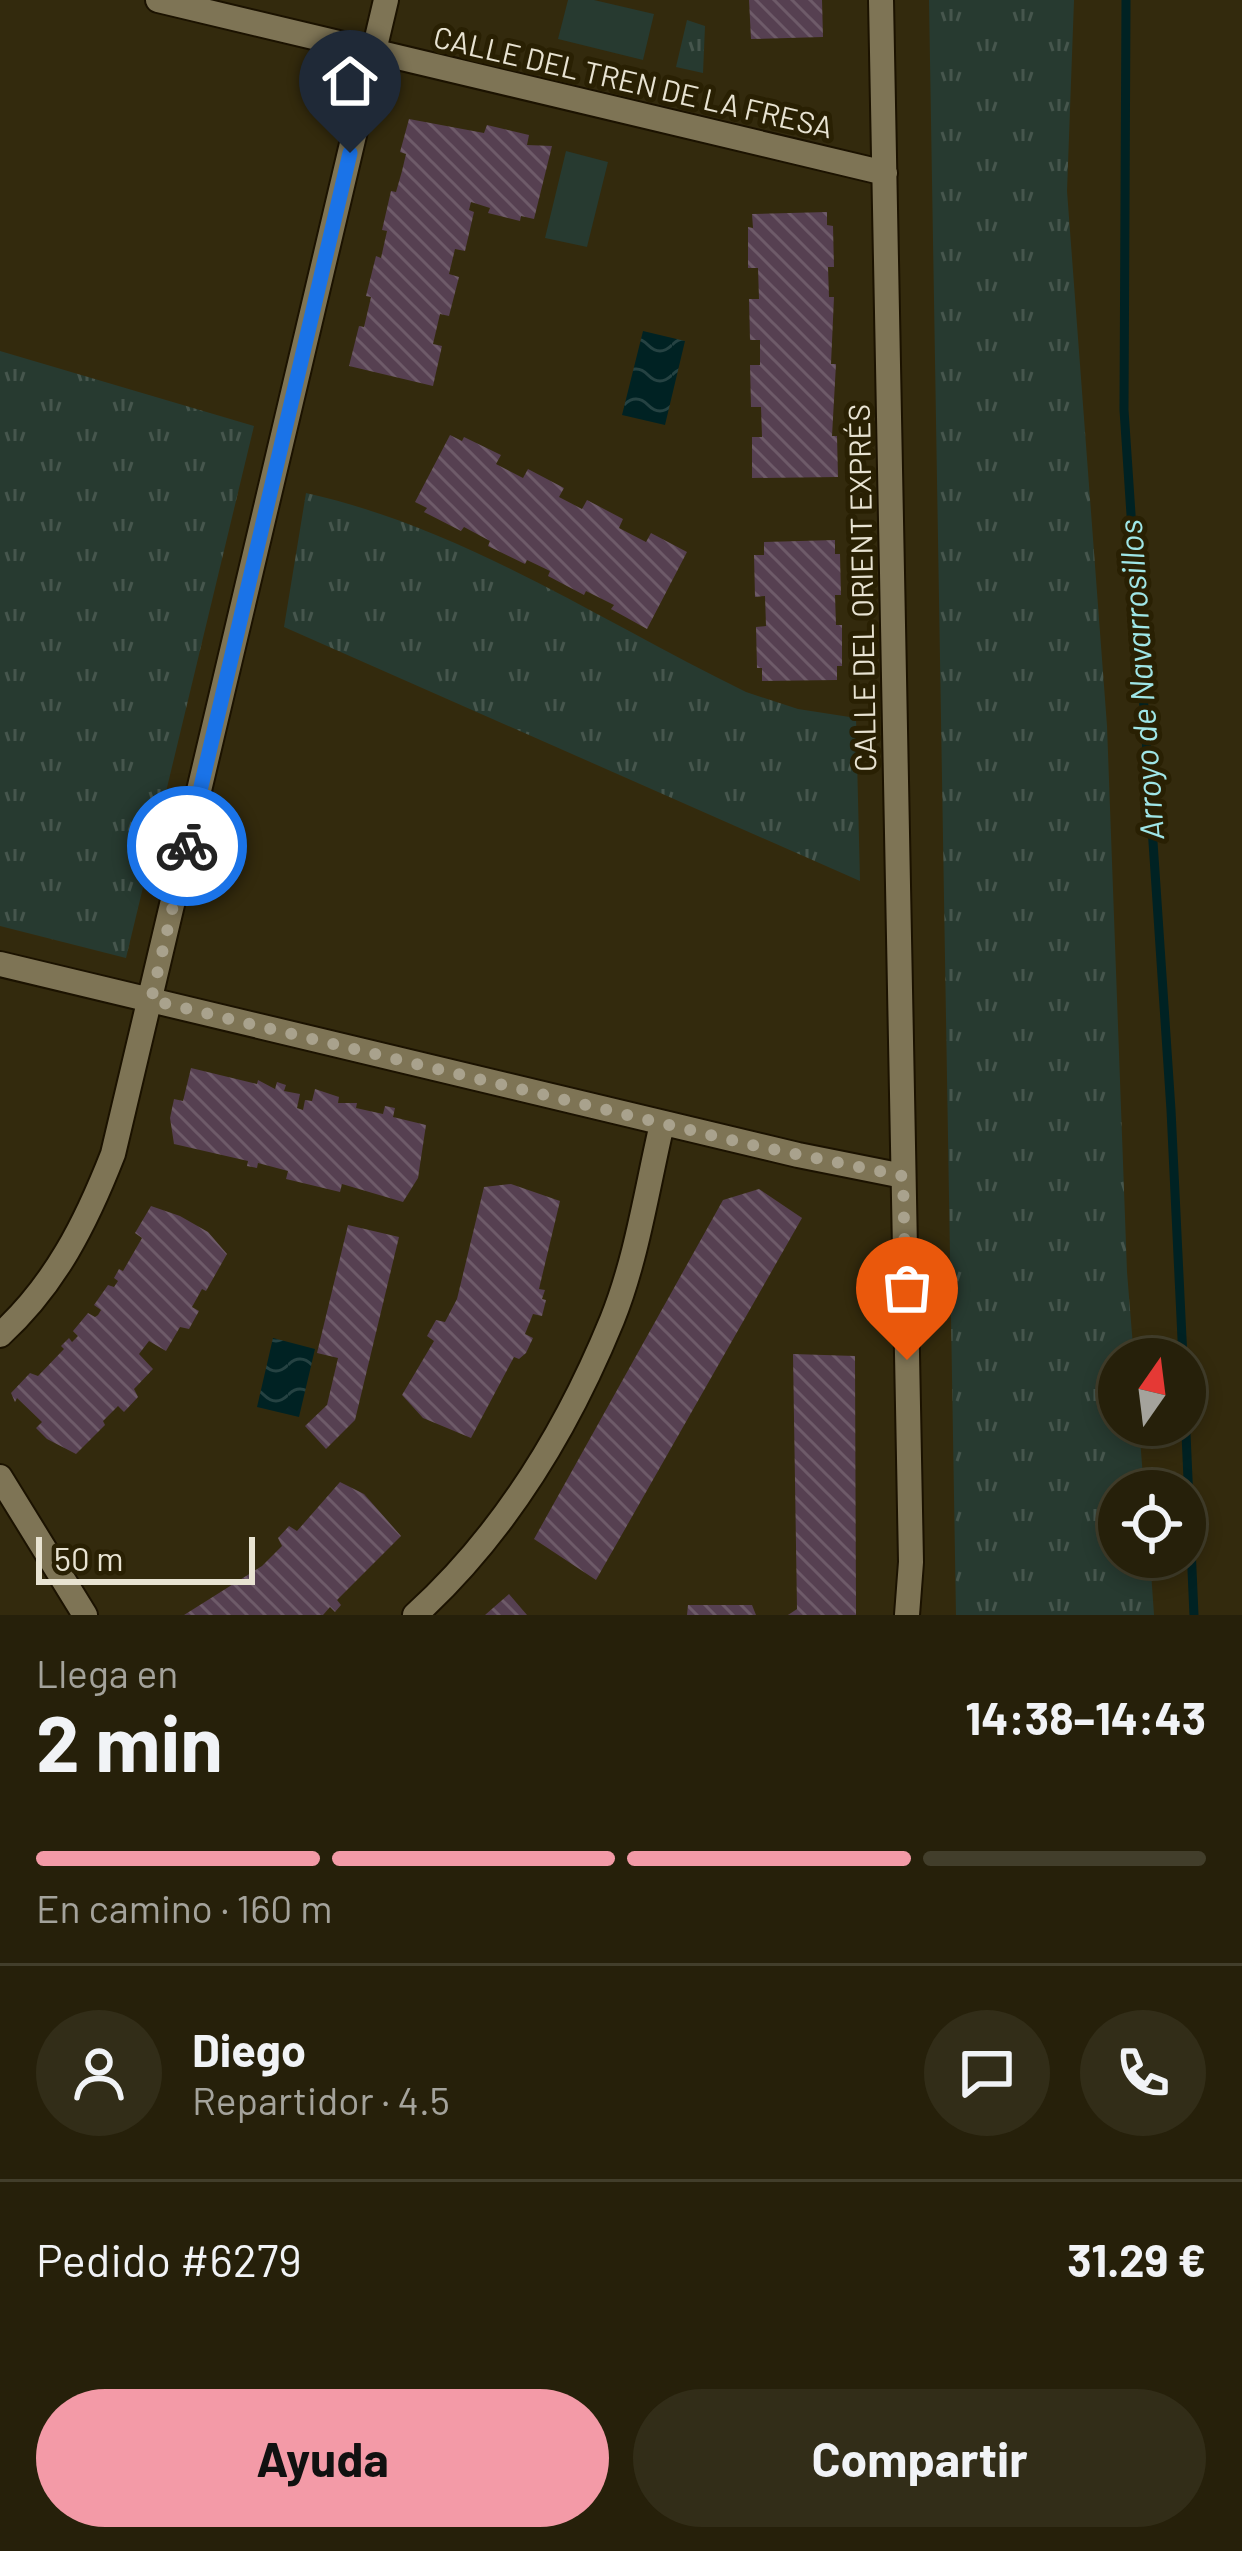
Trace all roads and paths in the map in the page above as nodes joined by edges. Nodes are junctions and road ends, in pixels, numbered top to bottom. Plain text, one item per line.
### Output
1 (158, 0) edge
2 (386, 0) edge
3 (881, 0) edge
4 (374, 53) junction
5 (885, 173) junction
6 (0, 964) edge
7 (151, 1000) junction
8 (662, 1124) junction
9 (903, 1176) junction
10 (0, 1336) edge
11 (0, 1477) edge
12 (85, 1615) edge
13 (415, 1615) edge
14 (907, 1615) edge

1 - 4 street, CALLE DEL TREN DE LA FRESA
2 - 4 street
3 - 5 street, CALLE DEL ORIENT EXPRÉS
4 - 5 street, CALLE DEL TREN DE LA FRESA
4 - 7 street
5 - 9 street, CALLE DEL ORIENT EXPRÉS
6 - 7 street
7 - 8 street
7 - 10 street
8 - 9 street
8 - 13 street
9 - 14 street, CALLE DEL ORIENT EXPRÉS
11 - 12 street

